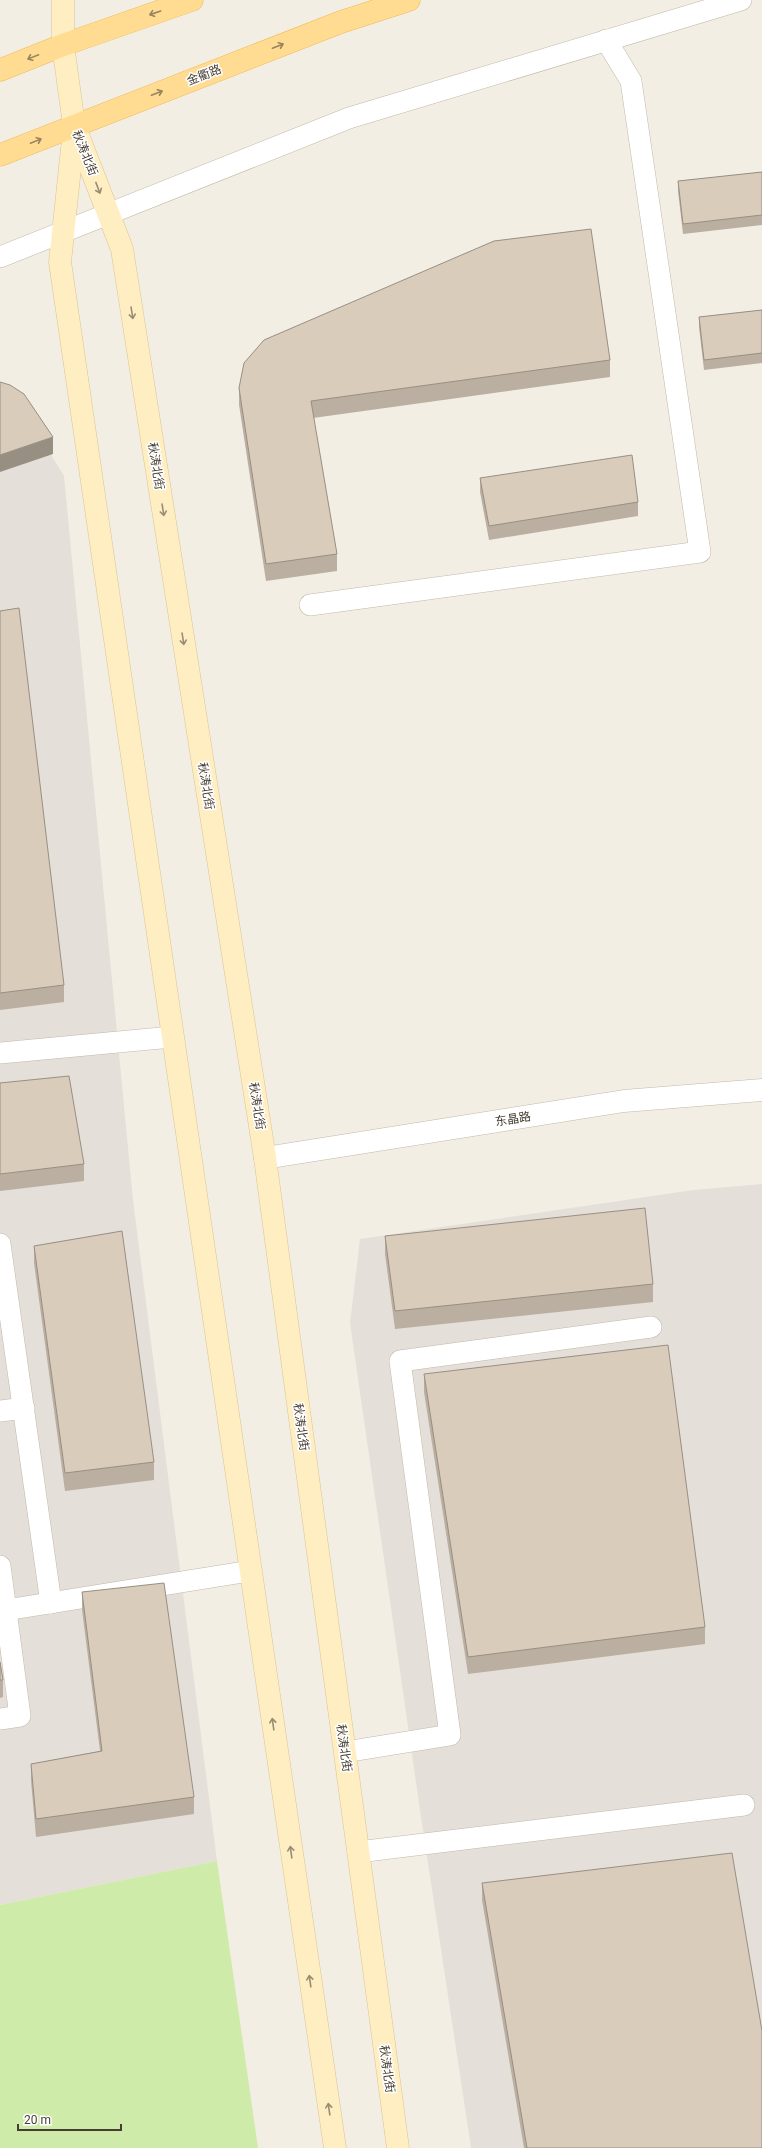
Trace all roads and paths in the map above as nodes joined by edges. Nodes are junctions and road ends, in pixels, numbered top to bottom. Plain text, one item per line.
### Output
1 (63, 0) edge
2 (192, 0) edge
3 (409, 0) edge
4 (741, 0) edge
5 (606, 40) junction
6 (63, 45) junction
7 (0, 70) edge
8 (74, 125) junction
9 (0, 155) edge
10 (108, 214) junction
11 (63, 232) junction
12 (0, 257) edge
13 (310, 605) dead end
14 (172, 1037) junction
15 (0, 1053) edge
16 (762, 1090) edge
17 (265, 1158) junction
18 (0, 1244) edge
19 (651, 1327) dead end
20 (24, 1408) junction
21 (0, 1411) edge
22 (0, 1566) edge
23 (250, 1570) junction
24 (51, 1603) junction
25 (6, 1610) junction
26 (0, 1718) edge
27 (344, 1752) junction
28 (744, 1805) dead end
29 (358, 1852) junction
30 (335, 2148) edge
31 (398, 2148) edge

1 - 6 main road
2 -> 6 main road
8 -> 3 main road, 金衢路
4 - 5 lane
5 - 10 lane
5 - 13 lane
6 -> 7 main road
6 - 8 main road
9 -> 8 main road, 金衢路
8 -> 10 main road, 秋涛北街
8 - 11 main road, 秋涛北街
10 - 11 lane
10 -> 17 main road, 秋涛北街
11 - 12 lane
11 - 14 main road, 秋涛北街
14 - 15 lane
14 - 23 main road, 秋涛北街
16 - 17 street, 东晶路
17 - 27 main road, 秋涛北街
18 - 20 lane
19 - 27 lane
20 - 21 lane
20 - 24 lane
22 - 25 lane
23 - 24 lane
30 -> 23 main road, 秋涛北街
24 - 25 lane
25 - 26 lane
27 - 29 main road, 秋涛北街
28 - 29 lane
29 - 31 main road, 秋涛北街

